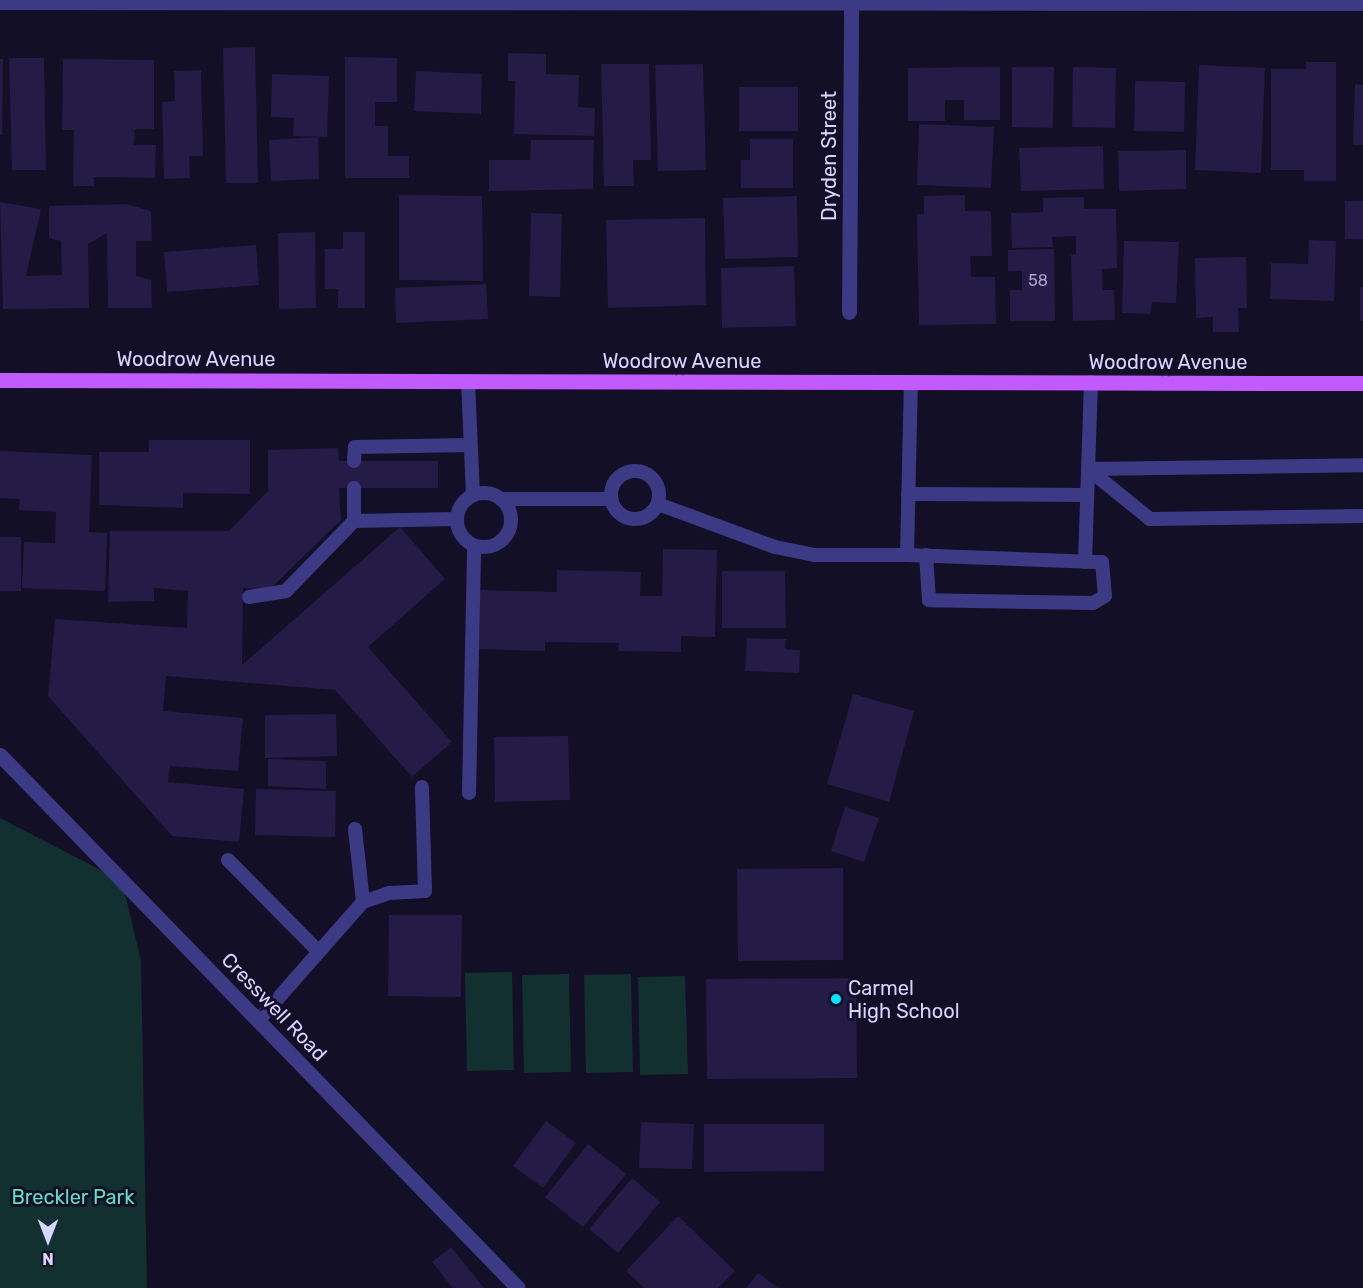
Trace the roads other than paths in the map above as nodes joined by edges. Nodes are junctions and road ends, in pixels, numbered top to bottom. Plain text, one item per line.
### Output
1 (851, 1) edge
2 (0, 2) edge
3 (1363, 3) edge
4 (849, 312) dead end
5 (0, 380) edge
6 (468, 381) junction
7 (911, 382) junction
8 (1091, 382) junction
9 (1363, 383) edge
10 (470, 445) junction
11 (354, 461) dead end
12 (1363, 465) edge
13 (1088, 469) junction
14 (354, 488) dead end
15 (473, 494) junction
16 (908, 494) junction
17 (1087, 495) junction
18 (502, 499) junction
19 (610, 499) junction
20 (658, 504) junction
21 (1363, 516) edge
22 (456, 519) junction
23 (354, 521) junction
24 (474, 546) junction
25 (907, 555) junction
26 (926, 555) junction
27 (1085, 562) junction
28 (249, 597) dead end
29 (0, 755) edge
30 (422, 787) dead end
31 (469, 792) dead end
32 (355, 829) dead end
33 (228, 860) dead end
34 (363, 902) junction
35 (318, 951) junction
36 (258, 1021) junction
37 (518, 1288) edge

1 - 2 street
1 - 3 street
1 - 4 street, Dryden Street
5 - 6 main road, Woodrow Avenue
6 - 7 main road, Woodrow Avenue
6 - 10 lane
7 - 8 main road, Woodrow Avenue
7 - 16 lane
8 - 9 main road, Woodrow Avenue
8 - 13 lane
10 - 11 lane
10 - 15 lane
12 - 13 lane
13 - 17 lane
13 - 21 lane
14 - 23 lane
15 - 18 lane
15 - 22 lane
16 - 17 lane
16 - 25 lane
17 - 27 lane
18 - 19 lane
18 - 24 lane
19 - 20 lane
19 - 20 lane
20 - 25 lane
22 - 23 lane
22 - 24 lane
23 - 28 lane
24 - 31 lane
25 - 26 lane
26 - 27 lane
26 - 27 lane
29 - 36 street, Cresswell Road
30 - 34 lane
32 - 34 lane
33 - 35 lane
34 - 35 lane
35 - 36 lane
36 - 37 street, Cresswell Road

